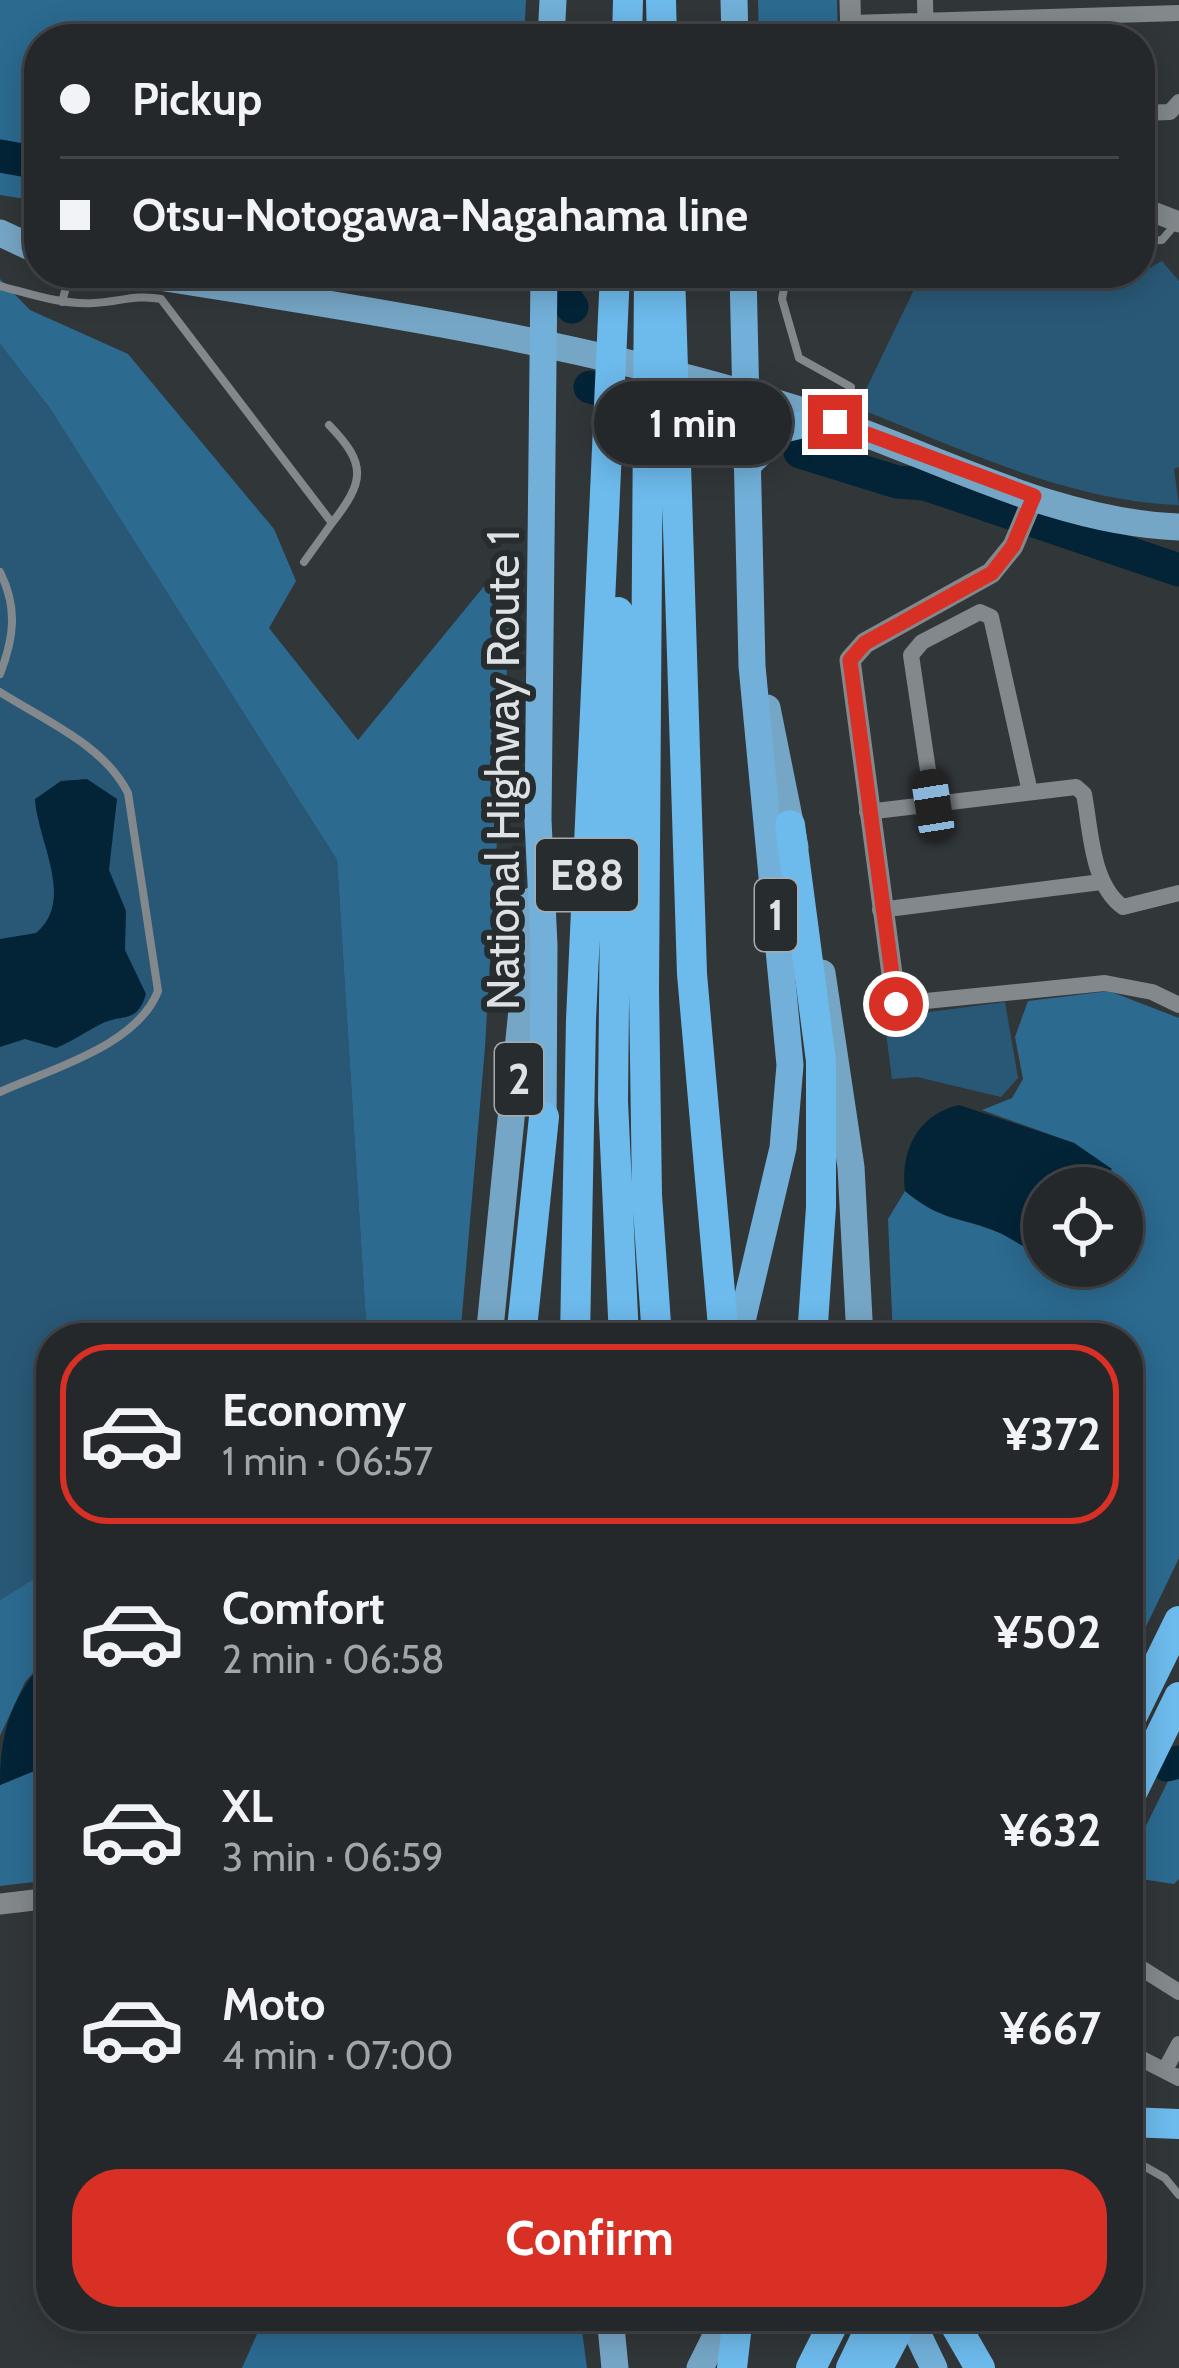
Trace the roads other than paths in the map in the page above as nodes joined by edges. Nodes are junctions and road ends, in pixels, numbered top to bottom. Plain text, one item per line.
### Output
1 (1120, 8) edge
2 (1022, 9) edge
3 (1179, 14) edge
4 (953, 24) edge
5 (1178, 221) edge
6 (1155, 241) edge
7 (0, 286) edge
8 (66, 288) edge
9 (223, 288) edge
10 (544, 288) edge
11 (621, 288) edge
12 (628, 288) edge
13 (647, 288) edge
14 (663, 288) edge
15 (742, 288) edge
16 (784, 288) edge
17 (62, 302) junction
18 (639, 337) junction
19 (544, 342) junction
20 (746, 396) junction
21 (637, 419) junction
22 (831, 421) junction
23 (329, 424) dead end
24 (747, 466) junction
25 (1028, 509) junction
26 (332, 523) junction
27 (1179, 527) edge
28 (747, 557) junction
29 (304, 562) dead end
30 (0, 572) edge
31 (0, 674) edge
32 (0, 692) edge
33 (1030, 792) junction
34 (933, 805) junction
35 (867, 812) junction
36 (538, 820) junction
37 (790, 825) junction
38 (1101, 882) junction
39 (1179, 893) edge
40 (880, 910) junction
41 (896, 1004) joint
42 (1179, 1005) edge
43 (0, 1092) edge
44 (544, 1117) junction
45 (491, 1323) edge
46 (523, 1323) edge
47 (537, 1323) edge
48 (575, 1323) edge
49 (623, 1323) edge
50 (656, 1323) edge
51 (723, 1323) edge
52 (742, 1323) edge
53 (813, 1323) edge
54 (860, 1323) edge
55 (1179, 1621) edge
56 (1143, 1694) edge
57 (1179, 1697) edge
58 (1143, 1770) edge
59 (36, 1900) edge
60 (0, 1904) edge
61 (1143, 1969) edge
62 (1179, 1992) edge
63 (1179, 2044) edge
64 (1143, 2060) edge
65 (1172, 2074) edge
66 (1143, 2123) edge
67 (1179, 2124) edge
68 (1143, 2166) edge
69 (1179, 2195) edge
70 (611, 2331) edge
71 (728, 2331) edge
72 (830, 2331) edge
73 (869, 2331) edge
74 (884, 2331) edge
75 (899, 2331) edge
76 (915, 2331) edge
77 (959, 2331) edge
78 (717, 2367) edge
79 (615, 2368) edge
80 (811, 2368) edge
81 (850, 2368) edge
82 (878, 2368) edge
83 (902, 2368) edge
84 (934, 2368) edge
85 (980, 2368) edge

1 - 2 street
1 - 3 street
2 - 4 street
5 - 6 lane
7 - 17 lane
8 - 17 lane
9 - 19 main road
10 - 19 highway, National Highway Route 1
11 - 18 highway
12 - 18 highway, E88
13 - 18 highway, E88
14 - 18 highway, E88
15 - 20 highway, 1
16 - 22 lane
17 - 26 lane
18 - 21 highway, E88
19 - 20 main road
19 - 36 highway, National Highway Route 1
20 - 22 main road
20 - 24 highway, 1
21 - 48 highway, E88
21 - 49 highway, E88
21 - 50 highway, E88
21 - 51 highway, E88
22 - 24 highway
22 - 25 main road
23 - 26 lane
24 - 28 highway, 1
25 - 27 main road
25 - 35 street
26 - 29 lane
28 - 37 main road
28 - 52 highway, 1
30 - 31 lane
32 - 43 lane
33 - 34 street
33 - 34 street
33 - 38 street
34 - 35 street
35 - 40 street
36 - 44 highway, National Highway Route 1
36 - 45 main road, 2
37 - 53 highway
37 - 54 main road
38 - 39 street
38 - 40 street
40 - 41 street
41 - 42 street
44 - 46 highway
44 - 47 highway, National Highway Route 1
55 - 56 highway
57 - 58 highway
59 - 60 street
61 - 62 street
63 - 65 street
64 - 65 street
66 - 67 highway
68 - 69 lane
70 - 79 main road
71 - 78 highway
72 - 80 highway
73 - 81 highway
74 - 83 highway
75 - 82 highway
76 - 84 highway
77 - 85 highway

